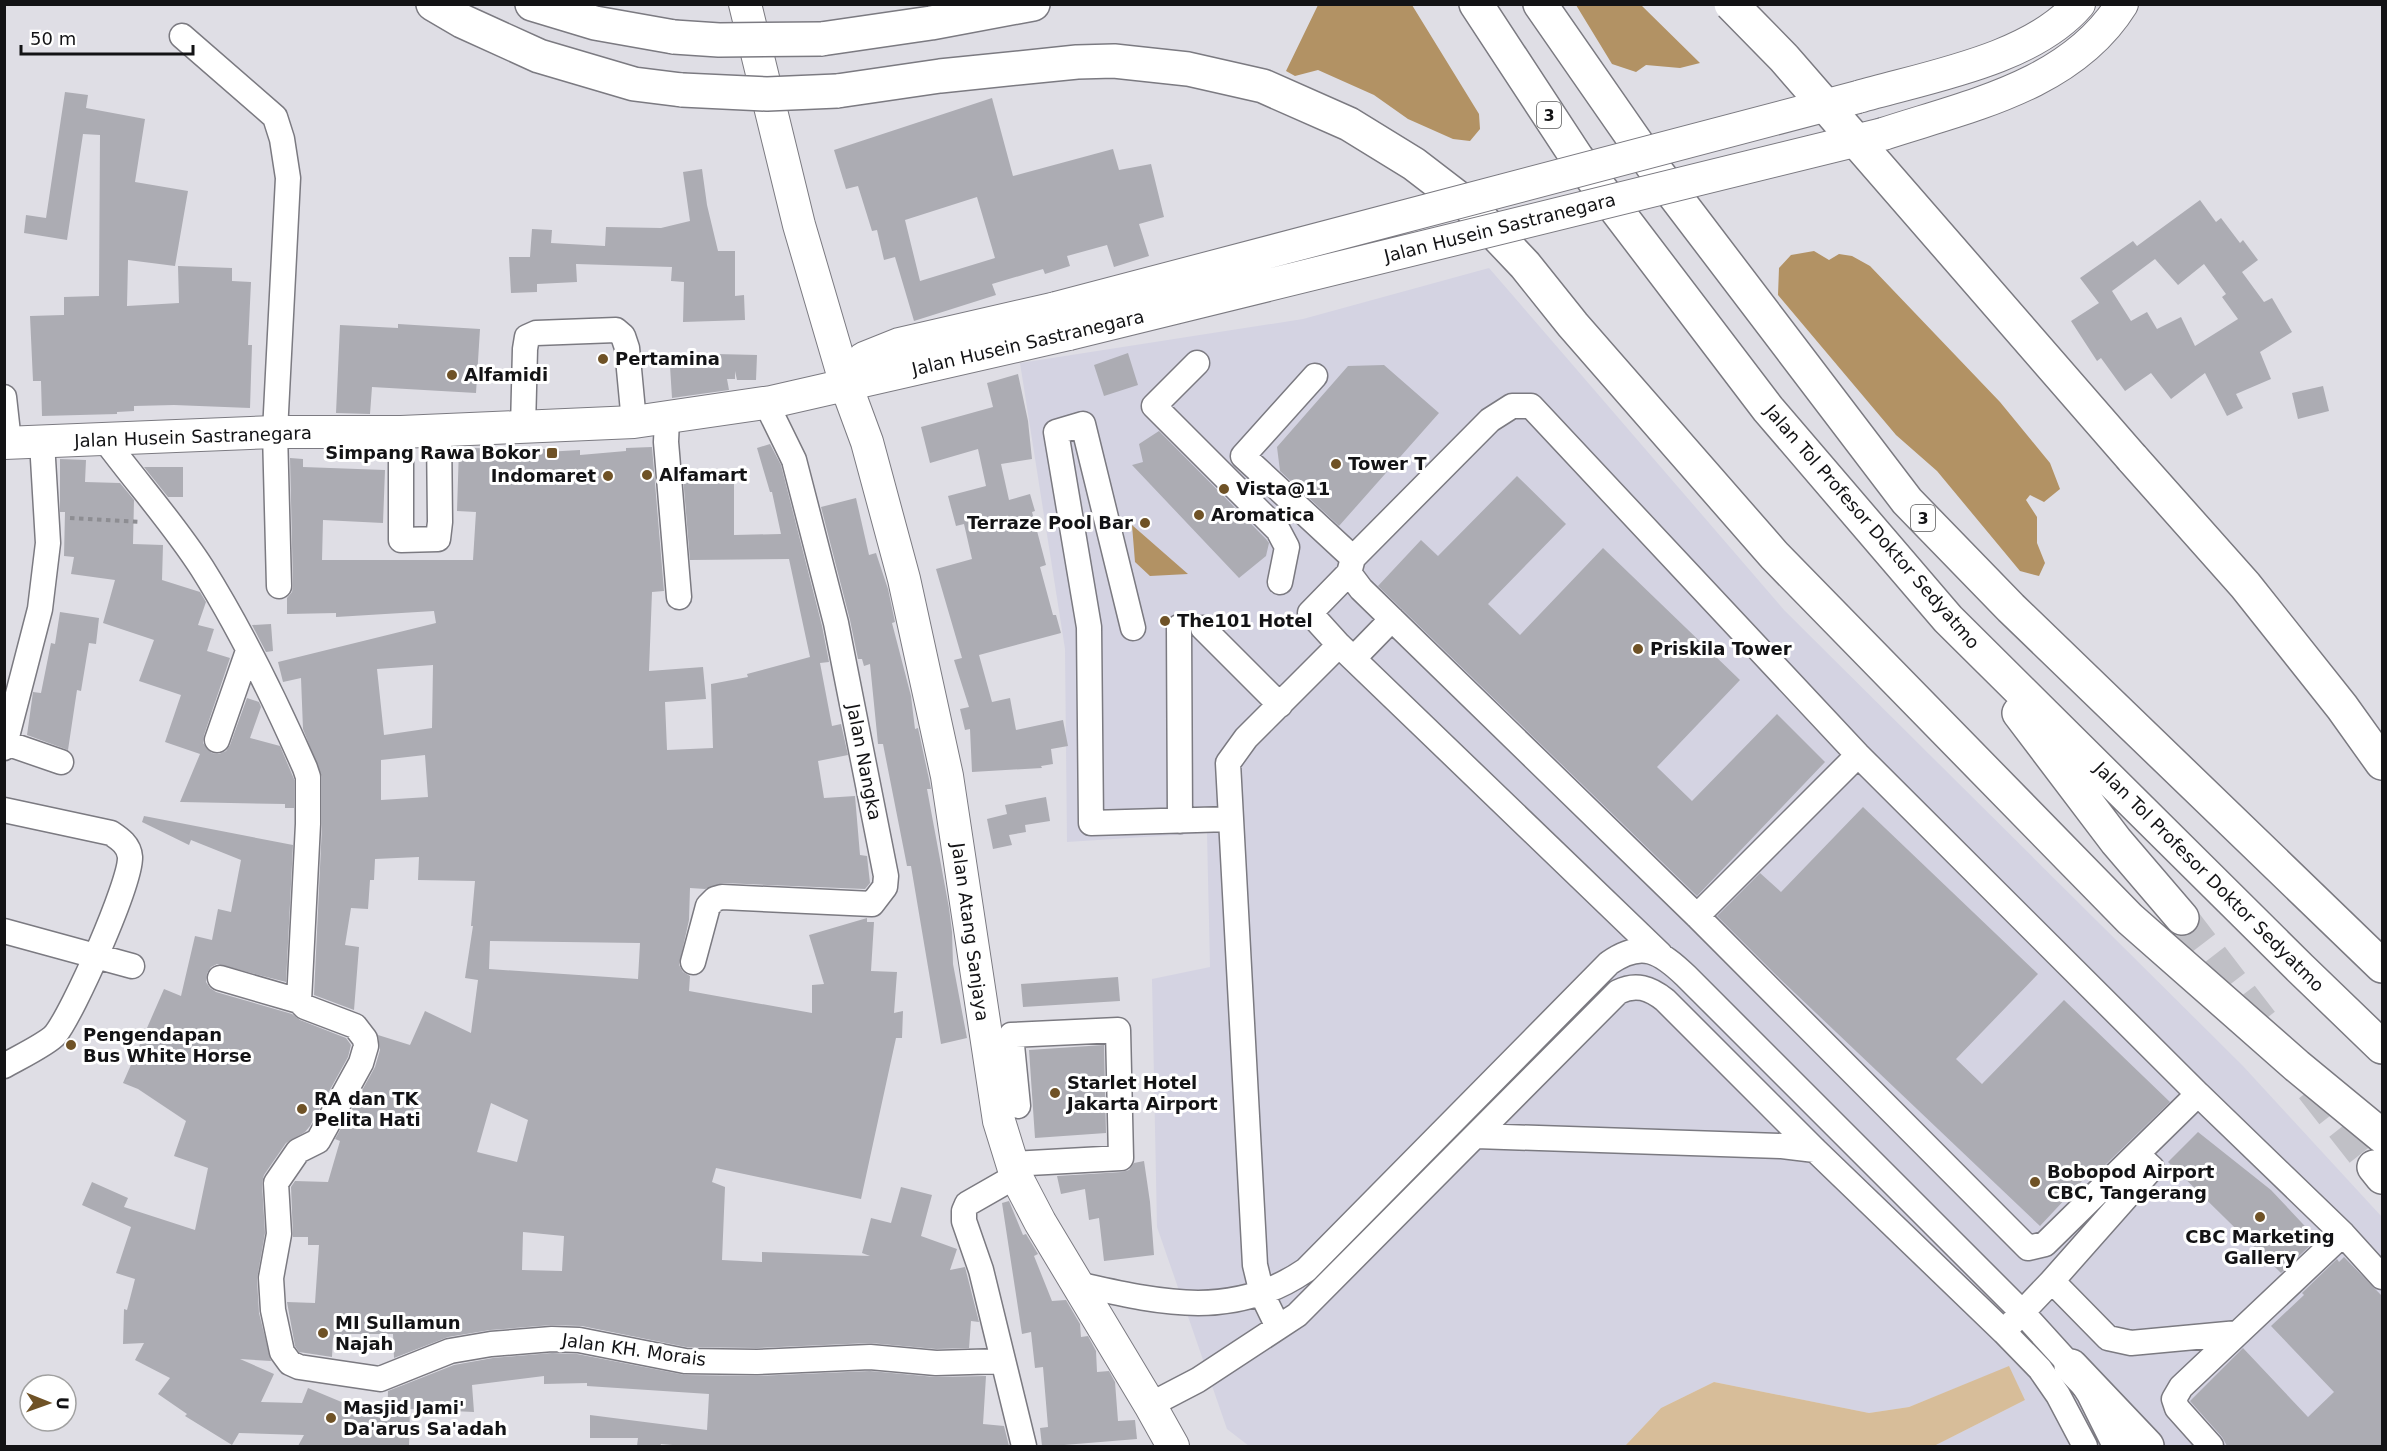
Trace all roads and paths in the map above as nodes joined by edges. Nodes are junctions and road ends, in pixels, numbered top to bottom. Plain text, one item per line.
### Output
1 (433, 4) edge
2 (532, 4) edge
3 (745, 4) edge
4 (1033, 4) edge
5 (1476, 4) edge
6 (1539, 4) edge
7 (1731, 4) edge
8 (2079, 4) edge
9 (2122, 4) edge
10 (182, 36) dead end
11 (825, 308) junction
12 (1063, 321) junction
13 (1197, 363) dead end
14 (904, 373) junction
15 (1315, 376) dead end
16 (846, 385) junction
17 (4, 397) edge
18 (780, 400) junction
19 (667, 418) junction
20 (634, 422) junction
21 (523, 428) junction
22 (439, 431) junction
23 (275, 432) junction
24 (401, 432) junction
25 (105, 440) junction
26 (7, 442) edge
27 (42, 442) junction
28 (867, 442) junction
29 (47, 517) junction
30 (171, 524) junction
31 (1351, 566) junction
32 (1280, 582) dead end
33 (279, 586) dead end
34 (680, 597) dead end
35 (1392, 619) junction
36 (1948, 619) junction
37 (1179, 627) dead end
38 (1133, 628) dead end
39 (1203, 628) dead end
40 (248, 651) junction
41 (1346, 652) junction
42 (1280, 705) junction
43 (217, 740) dead end
44 (5, 746) edge
45 (1858, 755) junction
46 (61, 762) dead end
47 (2382, 763) edge
48 (4, 810) edge
49 (1231, 819) junction
50 (1180, 821) junction
51 (1696, 916) junction
52 (2182, 918) tunnel mouth
53 (4, 931) edge
54 (1660, 954) junction
55 (96, 955) junction
56 (693, 962) dead end
57 (132, 966) dead end
58 (2382, 966) edge
59 (220, 978) dead end
60 (299, 1001) junction
61 (998, 1036) junction
62 (2382, 1047) edge
63 (4, 1066) edge
64 (2198, 1094) junction
65 (1018, 1106) dead end
66 (1476, 1136) junction
67 (1815, 1149) junction
68 (2137, 1154) junction
69 (2380, 1160) edge
70 (1014, 1170) junction
71 (2343, 1234) junction
72 (2382, 1277) edge
73 (2052, 1281) junction
74 (1077, 1284) junction
75 (1262, 1294) junction
76 (2022, 1312) junction
77 (1278, 1327) junction
78 (2004, 1332) junction
79 (2238, 1333) junction
80 (1002, 1361) junction
81 (2071, 1366) junction
82 (1150, 1405) junction
83 (1023, 1446) edge
84 (1173, 1446) edge
85 (2085, 1446) edge
86 (2115, 1446) edge
87 (2147, 1446) edge
88 (2211, 1446) edge

1 - 69 highway, bridge
2 - 4 highway, bridge
3 - 11 main road
5 - 36 highway, Jalan Tol Profesor Doktor Sedyatmo / 3
6 - 58 highway, 3
7 - 47 highway, bridge
8 - 12 main road, Jalan Husein Sastranegara, bridge
9 - 12 main road, Jalan Husein Sastranegara, bridge
10 - 23 street
11 - 16 main road
11 - 18 main road
12 - 14 main road, Jalan Husein Sastranegara
12 - 16 main road, Jalan Husein Sastranegara
13 - 32 street
14 - 16 main road, Jalan Husein Sastranegara
14 - 28 main road
15 - 31 street
16 - 18 main road, Jalan Husein Sastranegara
16 - 28 main road, Jalan Atang Sanjaya
17 - 26 street
18 - 19 main road, Jalan Husein Sastranegara
18 - 28 main road
18 - 56 street, Jalan Nangka
19 - 20 main road, Jalan Husein Sastranegara
19 - 34 street
20 - 21 main road, Jalan Husein Sastranegara
20 - 21 street
21 - 22 main road, Jalan Husein Sastranegara
22 - 24 main road, Jalan Husein Sastranegara
22 - 24 street
23 - 24 main road, Jalan Husein Sastranegara
23 - 25 main road, Jalan Husein Sastranegara
23 - 33 street
25 - 27 main road, Jalan Husein Sastranegara
25 - 30 street
26 - 27 main road, Jalan Husein Sastranegara
27 - 29 street
28 - 61 main road, Jalan Atang Sanjaya
29 - 30 path
29 - 44 street
30 - 40 street
31 - 35 street
31 - 41 street
31 - 45 street
35 - 41 street
35 - 51 street
36 - 52 highway
36 - 62 highway, Jalan Tol Profesor Doktor Sedyatmo / 3
37 - 50 street
38 - 50 street
39 - 42 street
40 - 43 street
40 - 60 street
41 - 42 street
41 - 54 street
42 - 49 street
44 - 46 street
45 - 51 street
45 - 64 street
48 - 55 street
49 - 50 street
49 - 75 street
51 - 68 street
53 - 55 street
54 - 75 street
54 - 76 street
55 - 57 street
55 - 63 street
59 - 60 street
60 - 80 street, Jalan KH. Morais
61 - 65 street
61 - 70 main road, Jalan Atang Sanjaya
61 - 70 street
64 - 68 street
64 - 71 street
66 - 67 street
66 - 67 street
66 - 77 street
67 - 78 street
68 - 73 street
70 - 74 main road, Jalan Atang Sanjaya
70 - 80 street
71 - 72 street
71 - 79 street
73 - 76 street
73 - 79 street
74 - 75 street
74 - 82 main road, Jalan Atang Sanjaya
75 - 77 street
76 - 78 street
76 - 81 street
77 - 82 street
78 - 85 street
79 - 88 street
80 - 83 street
81 - 86 street
81 - 87 highway
82 - 84 main road, Jalan Atang Sanjaya

